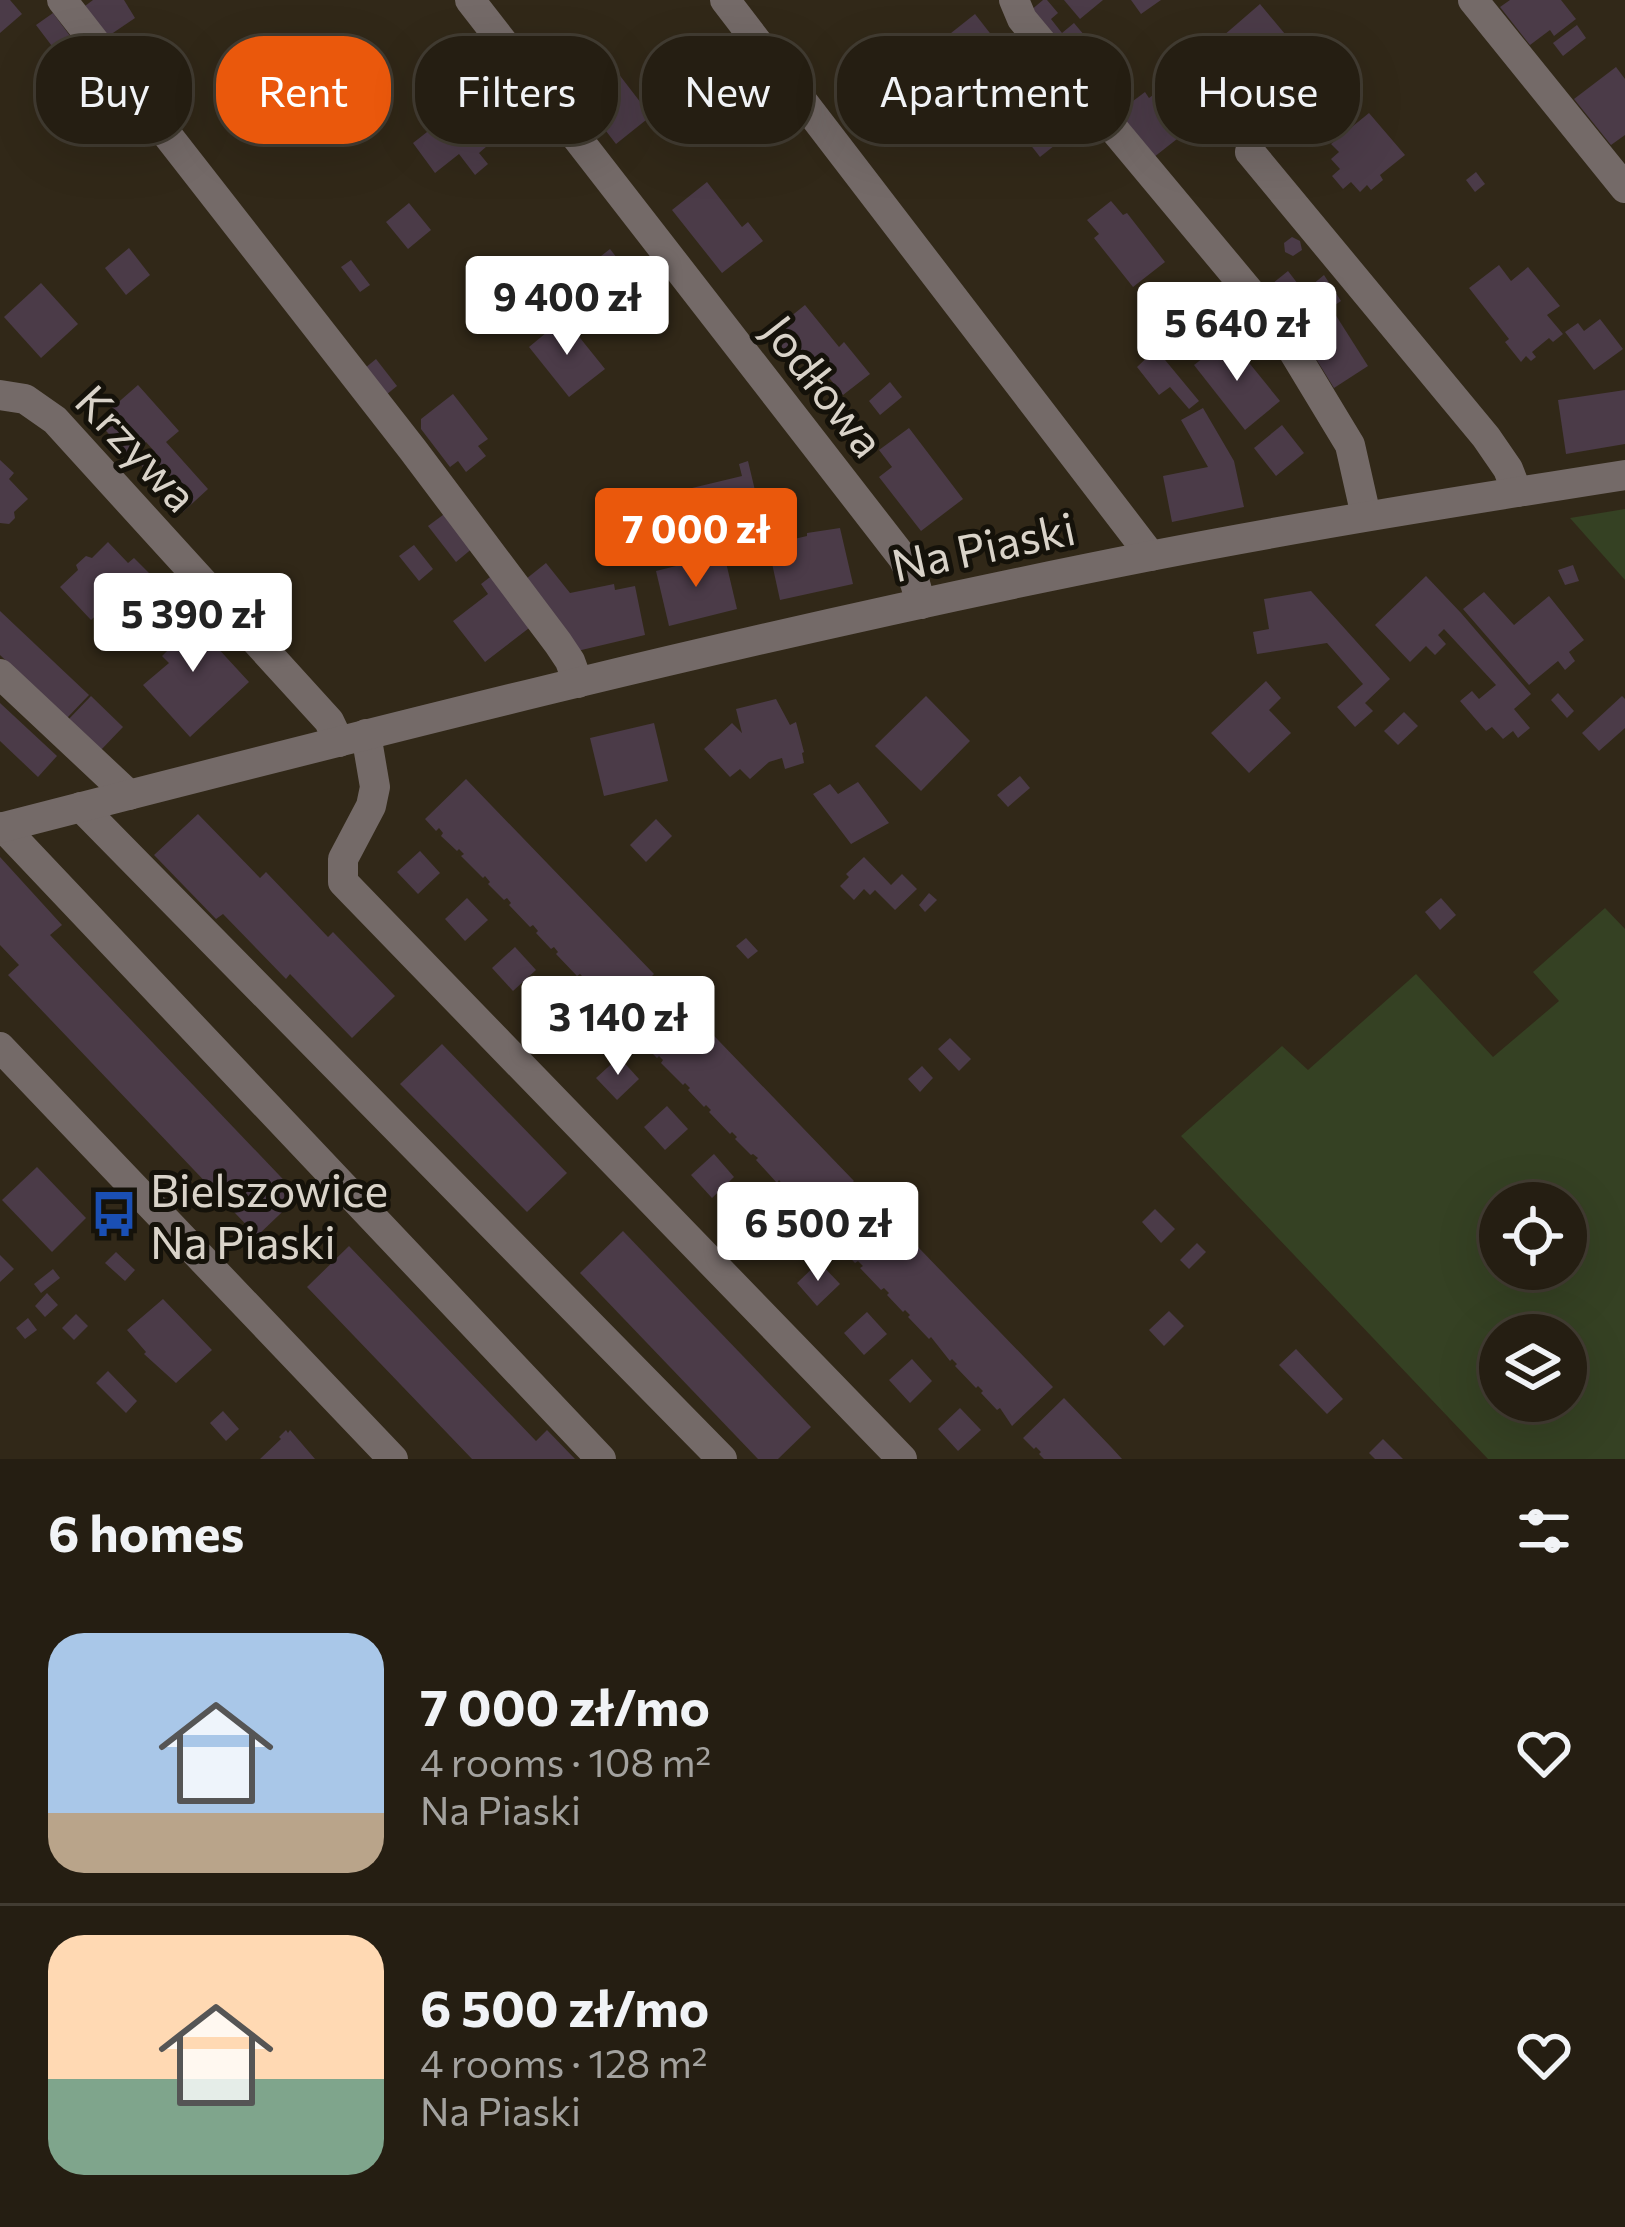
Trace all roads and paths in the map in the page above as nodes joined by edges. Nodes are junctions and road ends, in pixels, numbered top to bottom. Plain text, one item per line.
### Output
1 (62, 0) edge
2 (470, 0) edge
3 (725, 0) edge
4 (1014, 0) edge
5 (1473, 0) edge
6 (1250, 152) dead end
7 (1625, 188) edge
8 (0, 395) edge
9 (1625, 475) edge
10 (1517, 492) junction
11 (1366, 516) junction
12 (1151, 556) junction
13 (921, 604) junction
14 (0, 674) edge
15 (578, 682) junction
16 (352, 738) junction
17 (129, 795) junction
18 (81, 807) junction
19 (2, 828) edge
20 (0, 1046) edge
21 (393, 1459) edge
22 (601, 1459) edge
23 (722, 1459) edge
24 (902, 1459) edge

1 - 15 street
2 - 13 street, Jodłowa
3 - 12 street
4 - 11 street
5 - 7 street
6 - 10 street
8 - 16 street, Krzywa
9 - 10 street, Na Piaski
10 - 11 street, Na Piaski
11 - 12 street, Na Piaski
12 - 13 street, Na Piaski
13 - 15 street, Na Piaski
14 - 17 street
15 - 16 street, Na Piaski
16 - 17 street, Na Piaski
16 - 24 street
17 - 18 street, Na Piaski
18 - 19 street, Na Piaski
18 - 23 street
19 - 22 street
20 - 21 street

